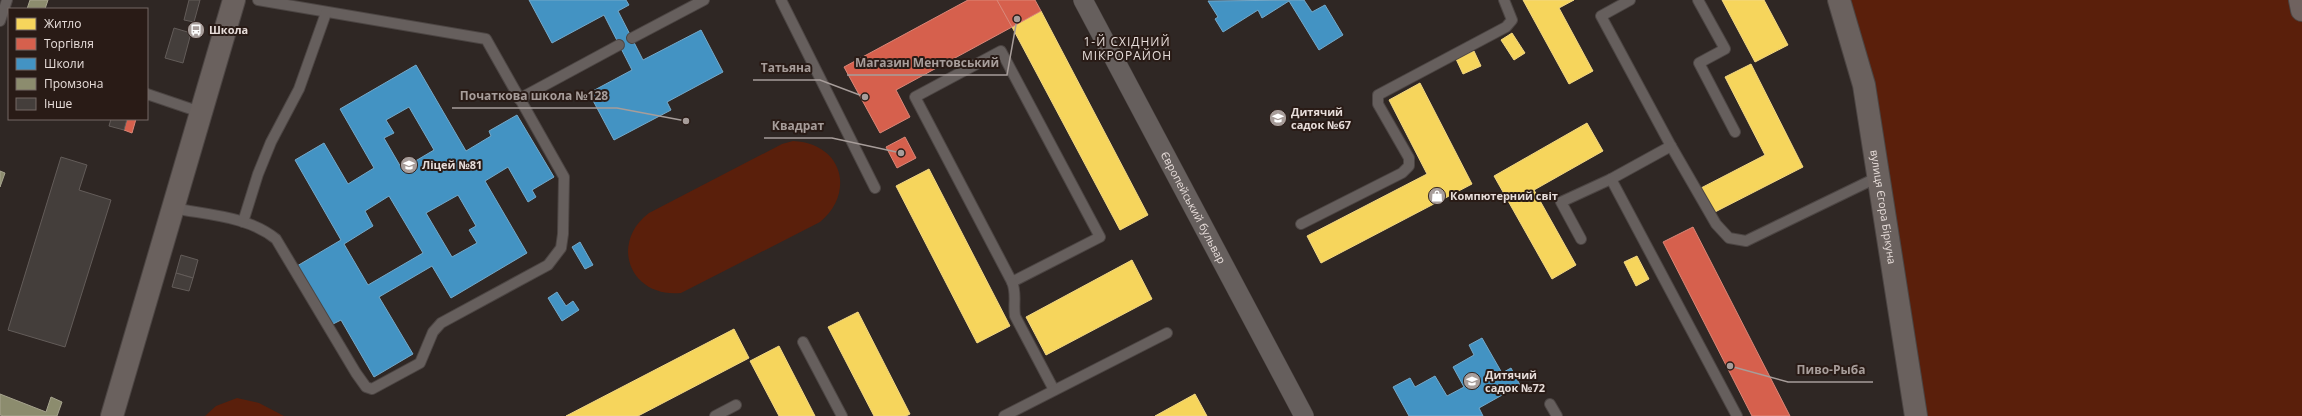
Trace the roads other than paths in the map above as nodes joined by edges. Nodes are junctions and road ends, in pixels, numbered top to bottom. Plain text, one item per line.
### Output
1 (7, 0) edge
2 (234, 0) edge
3 (258, 0) edge
4 (704, 0) edge
5 (781, 0) edge
6 (1083, 0) edge
7 (1504, 0) edge
8 (1630, 0) edge
9 (1698, 0) edge
10 (1839, 0) edge
11 (2300, 0) edge
12 (2302, 10) edge
13 (326, 13) junction
14 (0, 21) edge
15 (632, 38) dead end
16 (619, 45) dead end
17 (148, 94) edge
18 (519, 99) junction
19 (200, 112) junction
20 (1735, 132) dead end
21 (1671, 146) junction
22 (1878, 177) junction
23 (1611, 179) junction
24 (876, 188) dead end
25 (173, 208) junction
26 (243, 222) junction
27 (1301, 224) dead end
28 (1581, 239) dead end
29 (1012, 282) junction
30 (1167, 333) dead end
31 (803, 342) dead end
32 (1054, 390) junction
33 (1550, 404) dead end
34 (736, 405) dead end
35 (112, 416) edge
36 (715, 416) edge
37 (842, 416) edge
38 (1004, 416) edge
39 (1304, 416) edge
40 (1557, 416) edge
41 (1737, 416) edge
42 (1916, 416) edge

1 - 14 lane
2 - 19 street
3 - 13 lane
4 - 15 lane
5 - 24 lane
6 - 39 street, Європейський бульвар
7 - 27 lane
8 - 21 lane
9 - 20 lane
10 - 22 street, вулиця Єгора Біркуна
11 - 12 main road
13 - 18 lane
13 - 26 lane
16 - 18 lane
17 - 19 lane
18 - 26 lane
19 - 25 street
21 - 22 lane
21 - 23 lane
22 - 42 street, вулиця Єгора Біркуна
23 - 28 lane
23 - 41 lane
25 - 26 lane
25 - 35 street
29 - 29 lane
29 - 32 lane
30 - 32 lane
31 - 37 lane
32 - 38 lane
33 - 40 lane
34 - 36 lane

